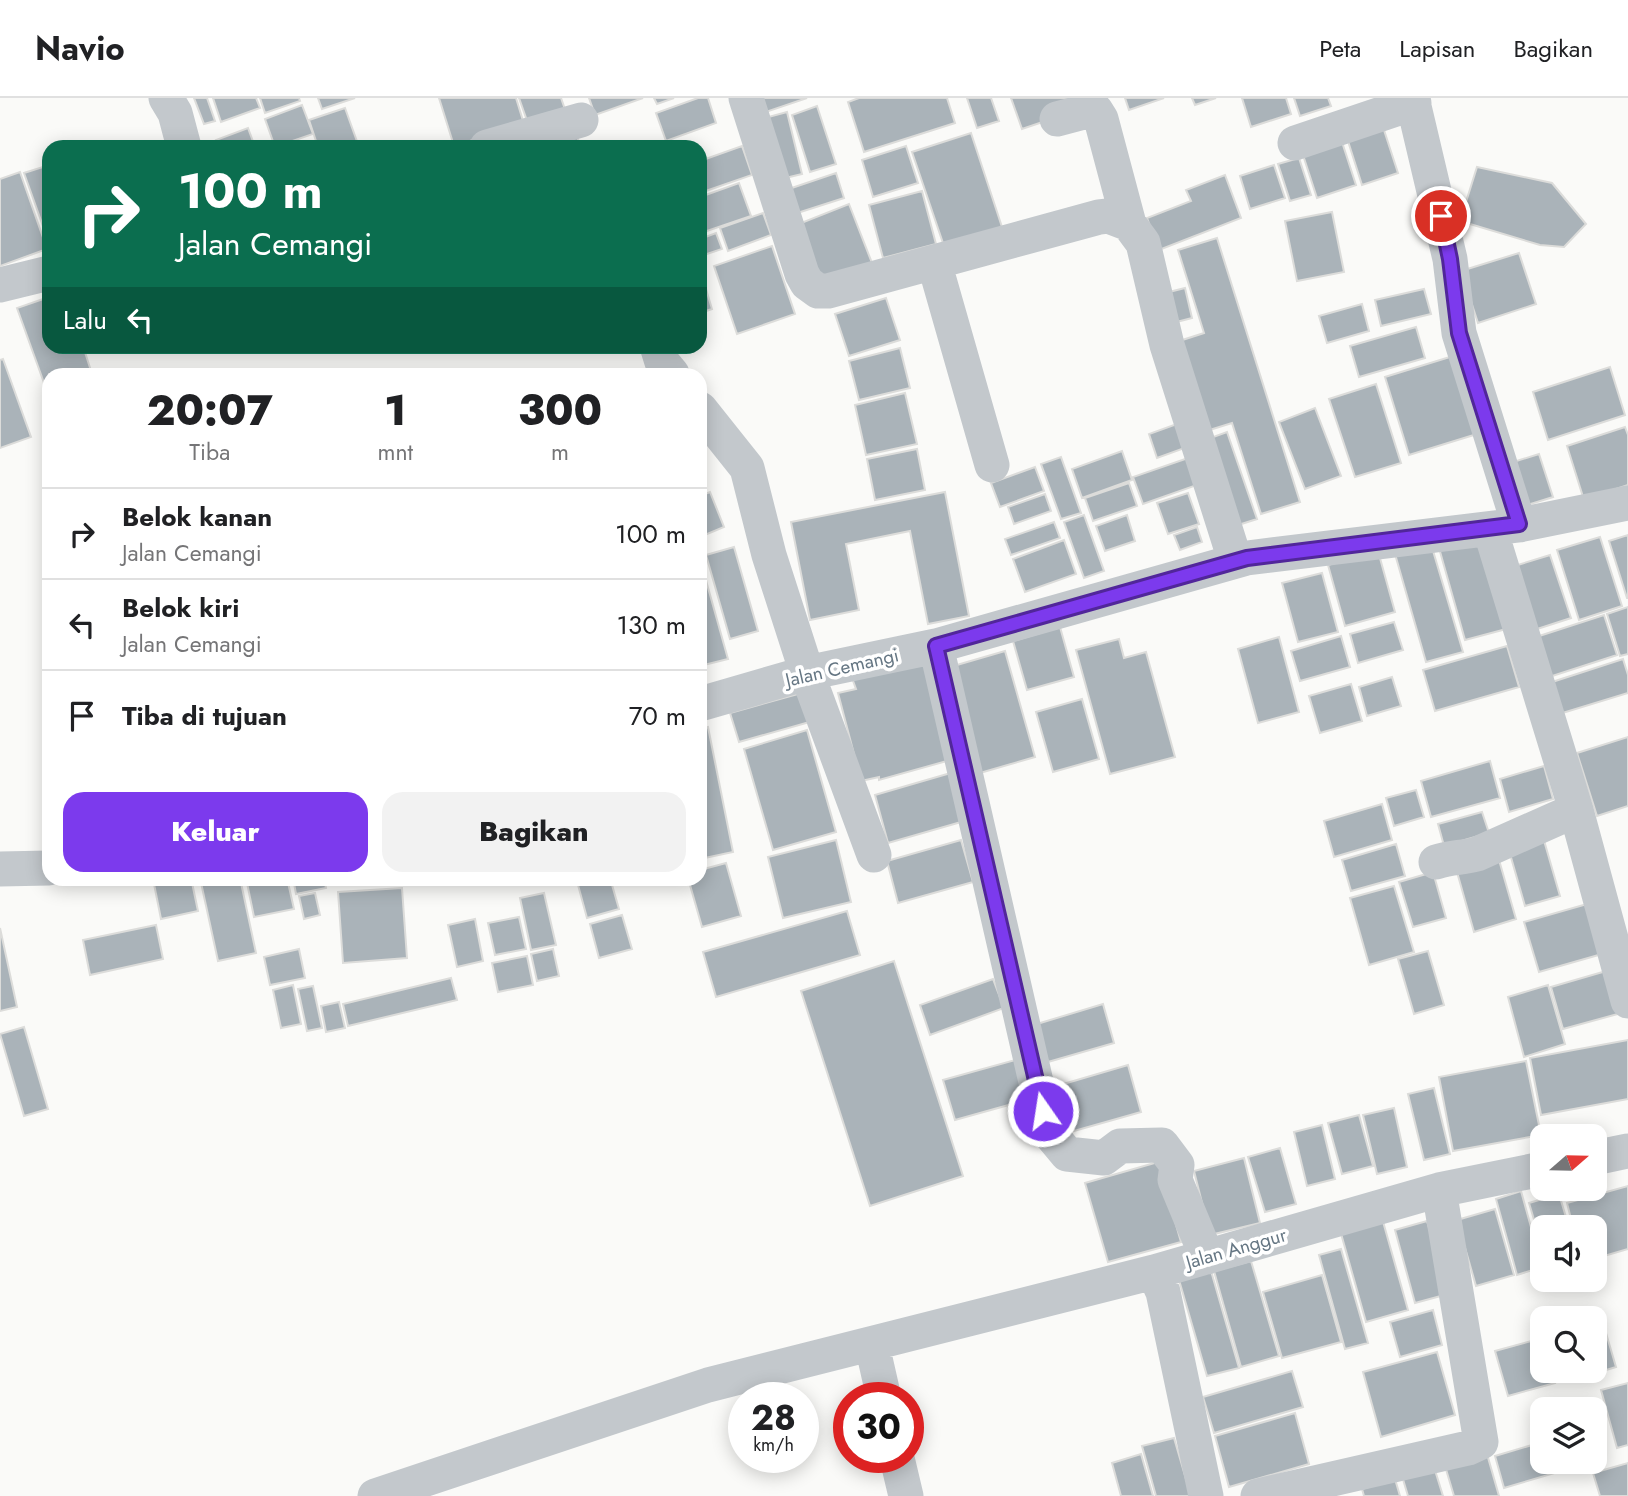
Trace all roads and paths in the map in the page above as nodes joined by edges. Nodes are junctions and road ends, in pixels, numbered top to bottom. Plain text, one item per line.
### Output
1 (166, 98) edge
2 (746, 98) edge
3 (1413, 101) edge
4 (1057, 119) dead end
5 (582, 122) edge
6 (182, 140) edge
7 (513, 140) edge
8 (1295, 143) dead end
9 (1129, 224) junction
10 (934, 262) junction
11 (42, 274) edge
12 (0, 285) edge
13 (707, 418) edge
14 (992, 465) dead end
15 (1628, 503) edge
16 (1504, 526) junction
17 (1235, 560) junction
18 (936, 646) junction
19 (807, 673) junction
20 (707, 703) edge
21 (1577, 810) junction
22 (874, 855) dead end
23 (1436, 862) dead end
24 (42, 867) edge
25 (0, 869) edge
26 (1628, 1001) edge
27 (1628, 1151) edge
28 (1607, 1155) edge
29 (1530, 1171) edge
30 (1439, 1190) junction
31 (1207, 1257) junction
32 (1154, 1272) junction
33 (872, 1345) junction
34 (880, 1382) edge
35 (901, 1473) edge
36 (375, 1496) edge
37 (906, 1496) edge
38 (1206, 1496) edge
39 (1258, 1496) edge

1 - 6 street
2 - 10 street
3 - 8 street
3 - 16 street
4 - 9 street
5 - 7 street
9 - 10 street
9 - 17 street
10 - 14 street
11 - 12 street
13 - 19 street
15 - 16 street, Jalan Cemangi
16 - 17 street, Jalan Cemangi
16 - 21 street
17 - 18 street, Jalan Cemangi
18 - 19 street, Jalan Cemangi
18 - 31 street
19 - 20 street, Jalan Cemangi
19 - 22 street
21 - 23 street
21 - 26 street
24 - 25 street
27 - 28 street
29 - 30 street, Jalan Anggur
30 - 31 street, Jalan Anggur
30 - 39 street
31 - 32 street, Jalan Anggur
32 - 33 street, Jalan Anggur
32 - 38 street
33 - 34 street
33 - 36 street, Jalan Anggur
35 - 37 street

